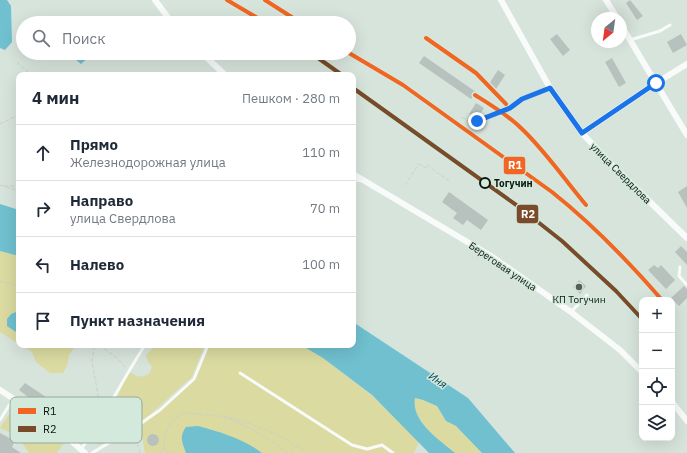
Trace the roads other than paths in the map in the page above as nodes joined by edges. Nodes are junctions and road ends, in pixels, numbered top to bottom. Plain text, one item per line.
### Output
1 (155, 0) edge
2 (501, 0) edge
3 (606, 0) edge
4 (613, 12) edge
5 (167, 16) edge
6 (670, 25) dead end
7 (627, 35) edge
8 (630, 40) junction
9 (209, 60) edge
10 (687, 64) edge
11 (222, 72) edge
12 (656, 83) junction
13 (550, 88) junction
14 (522, 99) road end
15 (582, 133) junction
16 (687, 135) edge
17 (356, 176) edge
18 (356, 180) edge
19 (365, 181) junction
20 (687, 238) edge
21 (680, 267) dead end
22 (687, 285) edge
23 (587, 295) dead end
24 (571, 312) junction
25 (143, 348) edge
26 (207, 348) edge
27 (639, 369) edge
28 (240, 373) dead end
29 (0, 390) edge
30 (11, 397) edge
31 (114, 397) edge
32 (10, 403) edge
33 (674, 405) edge
34 (0, 420) edge
35 (687, 421) edge
36 (142, 423) edge
37 (74, 443) edge
38 (109, 443) edge
39 (83, 451) edge
40 (92, 453) edge
41 (393, 453) edge

1 - 5 street
2 - 13 street, улица Свердлова
3 - 4 street
6 - 8 lane
7 - 8 street
8 - 12 street
9 - 11 street
10 - 12 street
12 - 15 street
12 - 16 street
13 - 14 lane
13 - 15 street, улица Свердлова
15 - 20 street, улица Свердлова
17 - 19 street, Береговая улица
18 - 19 lane
19 - 24 street, Береговая улица
21 - 22 lane
23 - 24 lane
24 - 27 street, Береговая улица
25 - 31 lane
26 - 36 lane
28 - 41 lane
29 - 30 street
32 - 34 lane
33 - 35 street
37 - 39 street
38 - 40 lane

